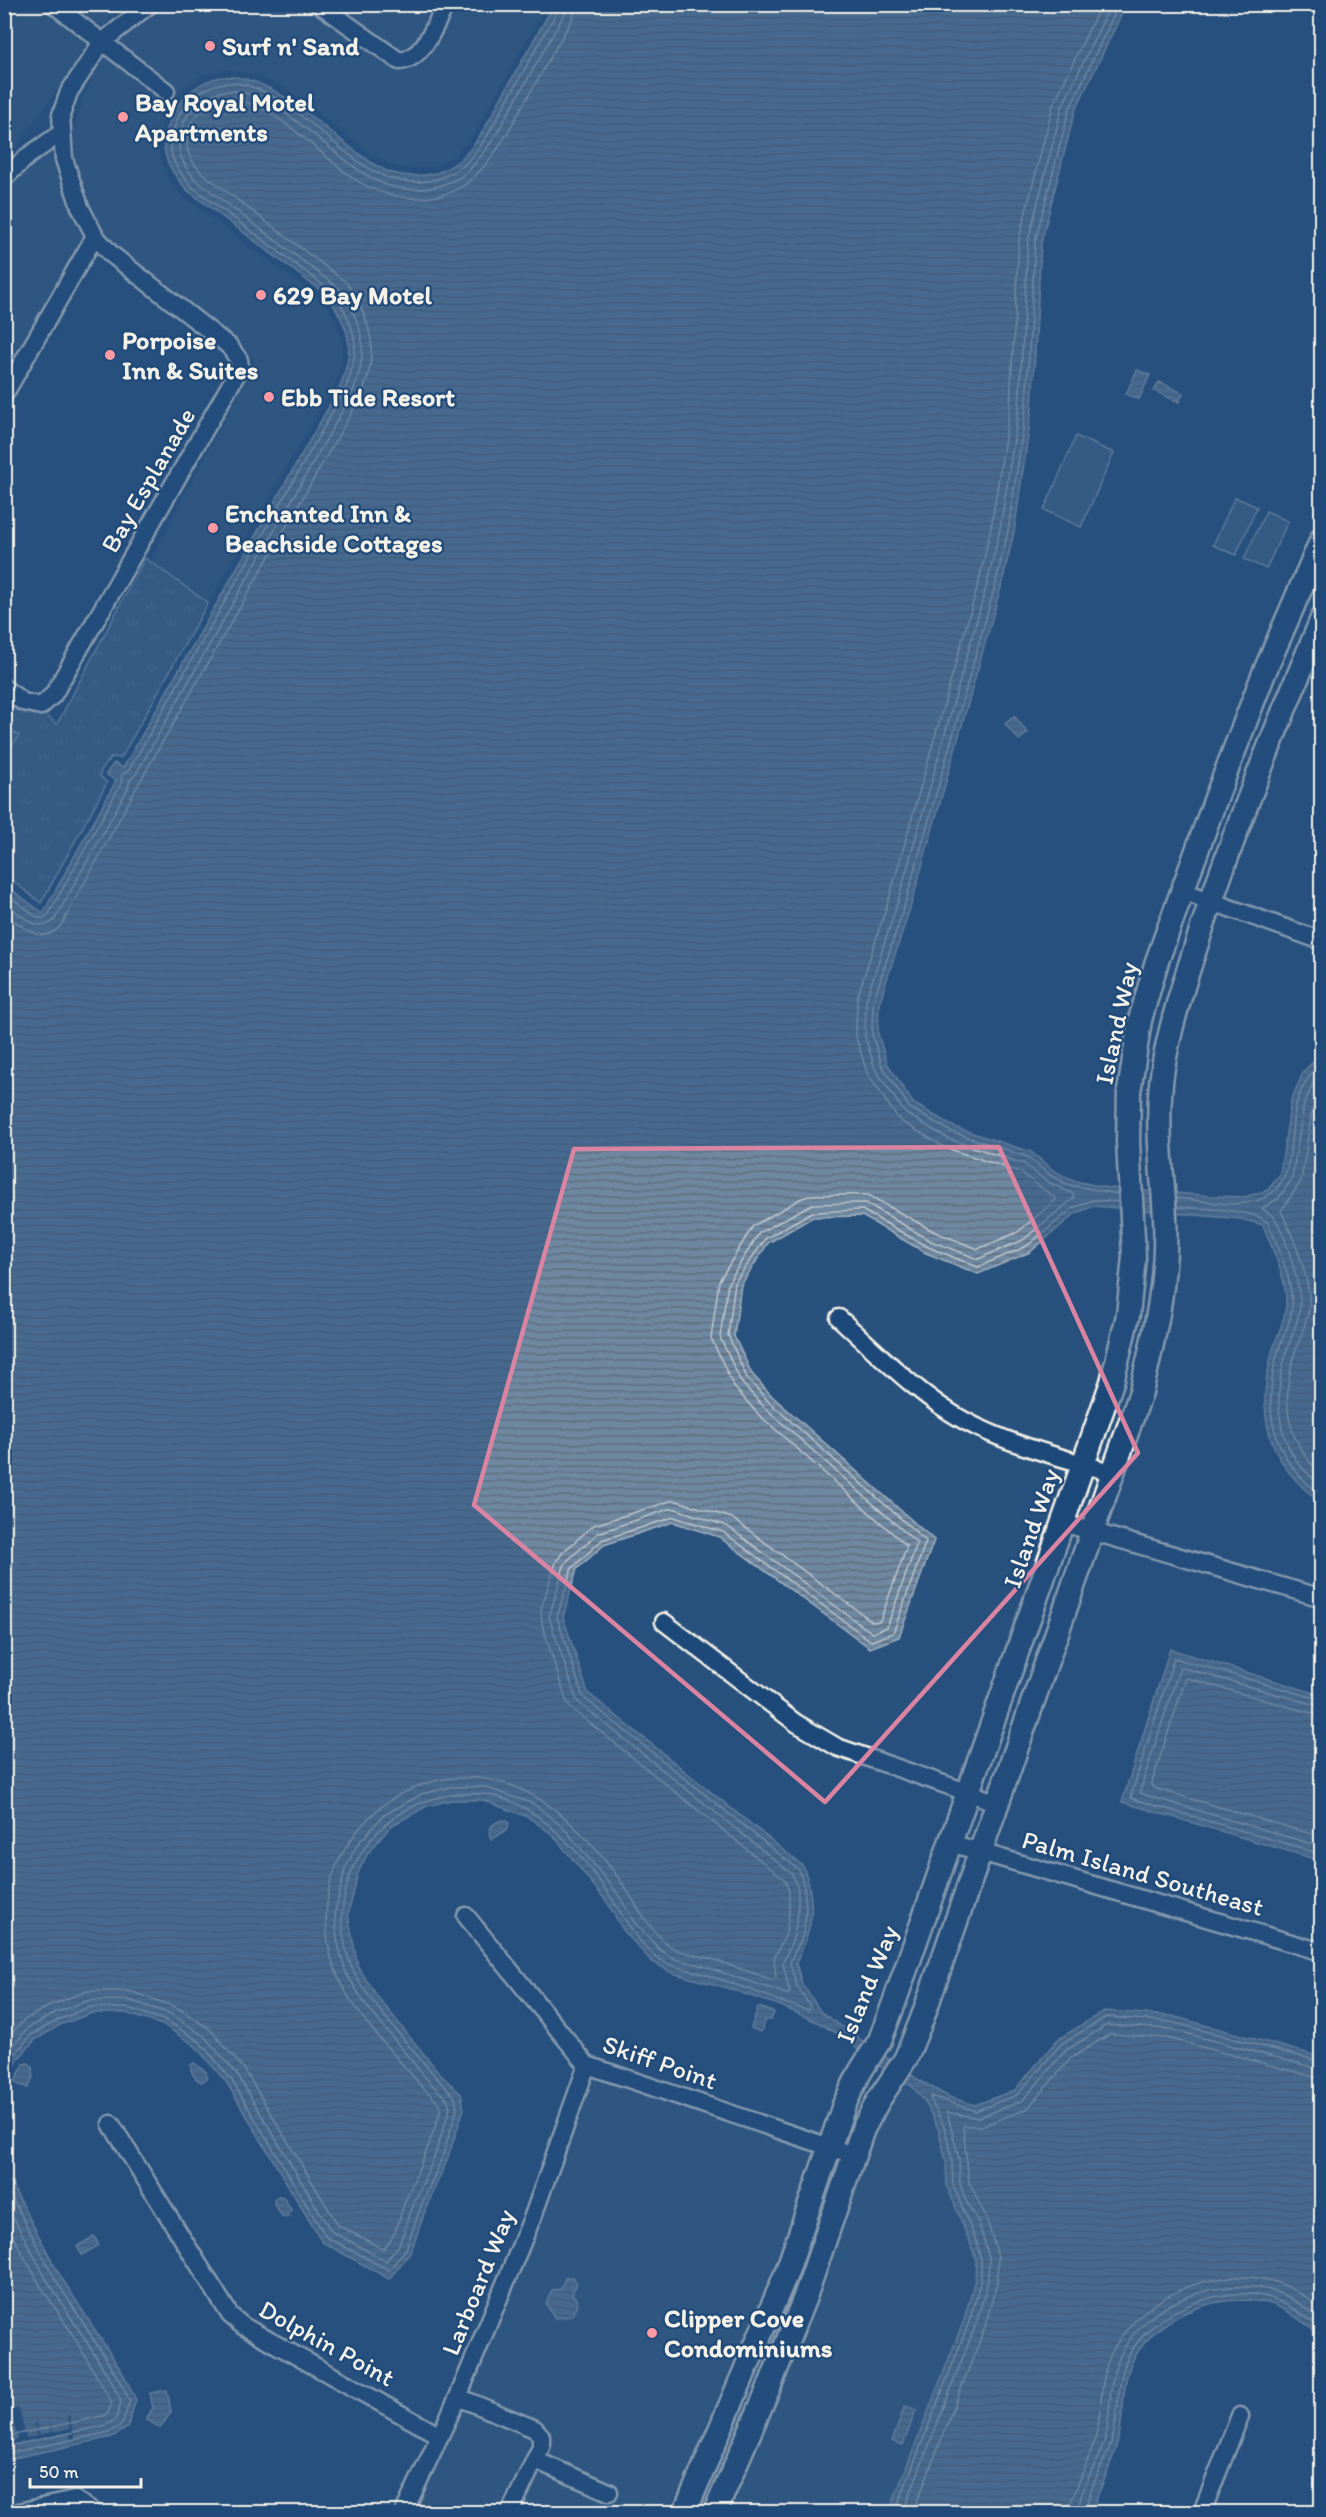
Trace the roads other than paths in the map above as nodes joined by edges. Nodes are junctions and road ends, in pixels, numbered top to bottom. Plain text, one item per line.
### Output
1 (53, 4) edge
2 (130, 4) edge
3 (150, 4) edge
4 (319, 4) edge
5 (446, 4) edge
6 (102, 42) junction
7 (166, 91) dead end
8 (61, 133) junction
9 (4, 178) edge
10 (95, 236) junction
11 (4, 395) edge
12 (1322, 539) edge
13 (1322, 619) edge
14 (4, 688) edge
15 (1182, 891) junction
16 (1210, 903) junction
17 (1322, 941) edge
18 (839, 1318) dead end
19 (1083, 1464) junction
20 (1113, 1473) junction
21 (1063, 1523) junction
22 (1093, 1532) junction
23 (1322, 1598) edge
24 (664, 1622) dead end
25 (969, 1792) junction
26 (998, 1803) junction
27 (950, 1843) junction
28 (980, 1852) junction
29 (466, 1916) dead end
30 (1322, 1952) edge
31 (587, 2065) junction
32 (111, 2124) dead end
33 (829, 2146) junction
34 (853, 2155) junction
35 (458, 2397) junction
36 (1240, 2416) dead end
37 (440, 2436) junction
38 (535, 2460) junction
39 (699, 2483) junction
40 (609, 2492) dead end
41 (719, 2504) edge
42 (18, 2512) edge
43 (91, 2512) edge
44 (404, 2512) edge
45 (510, 2512) edge
46 (685, 2512) edge
47 (1202, 2512) edge

1 - 6 street
2 - 6 street
3 - 6 street, Bay Esplanade
4 - 5 street
6 - 7 street
6 - 8 street, Bay Esplanade
8 - 9 street
8 - 10 street, Bay Esplanade
10 - 11 street
10 - 14 street, Bay Esplanade
12 - 15 street, Island Way
13 - 16 street
15 - 16 street
15 - 19 street, Island Way
16 - 17 street
16 - 20 street
18 - 19 street
19 - 20 street
19 - 21 street, Island Way
20 - 22 street
21 - 22 street
21 - 25 street, Island Way
22 - 23 street
22 - 26 street
24 - 25 street
25 - 26 street
25 - 27 street, Island Way
26 - 28 street
27 - 28 street, Palm Island Southeast
27 - 33 street, Island Way
28 - 30 street, Palm Island Southeast
28 - 34 street
29 - 31 street, Skiff Point
31 - 33 street, Skiff Point
31 - 35 street, Larboard Way
32 - 37 street, Dolphin Point
33 - 34 street, Skiff Point
33 - 39 street, Island Way
34 - 41 street
35 - 37 street, Larboard Way
35 - 38 street
36 - 47 street
37 - 44 street, Larboard Way
38 - 40 street
38 - 45 street
39 - 41 street
39 - 46 street, Island Way
42 - 43 street

